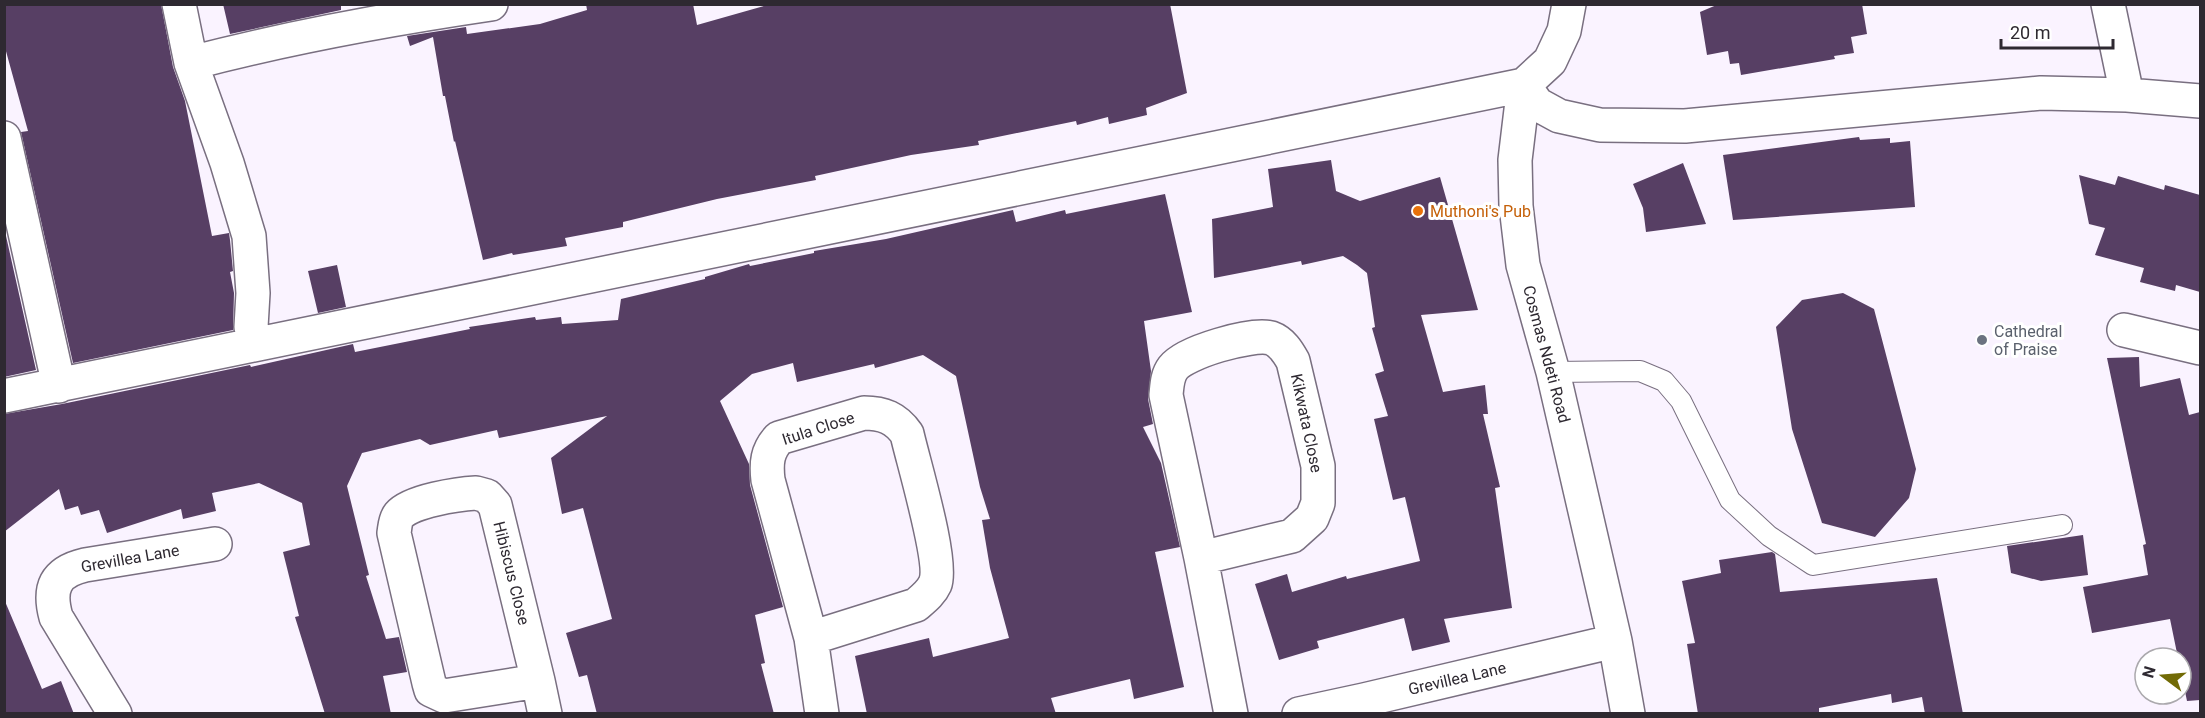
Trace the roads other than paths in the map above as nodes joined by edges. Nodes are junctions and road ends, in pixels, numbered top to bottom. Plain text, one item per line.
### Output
1 (179, 4) edge
2 (491, 4) edge
3 (1569, 4) edge
4 (2108, 4) edge
5 (191, 63) junction
6 (1524, 86) junction
7 (2127, 95) junction
8 (2200, 101) edge
9 (4, 138) edge
10 (2124, 330) dead end
11 (257, 344) junction
12 (2200, 348) edge
13 (1553, 372) junction
14 (59, 386) junction
15 (4, 396) edge
16 (2062, 525) dead end
17 (215, 544) dead end
18 (1201, 558) junction
19 (811, 638) junction
20 (1615, 641) junction
21 (538, 681) junction
22 (1366, 707) edge
23 (115, 714) edge
24 (545, 714) edge
25 (822, 714) edge
26 (1231, 714) edge
27 (1299, 714) edge
28 (1628, 714) edge

1 - 5 street
2 - 5 street
3 - 6 street
4 - 7 street
5 - 11 street
6 - 7 street
6 - 11 street
6 - 13 street, Cosmas Ndeti Road
7 - 8 street
9 - 14 street
10 - 12 street
11 - 14 street
13 - 16 lane
13 - 20 street, Cosmas Ndeti Road
14 - 15 street
17 - 23 street, Grevillea Lane
18 - 18 street, Kikwata Close
18 - 26 street
19 - 19 street, Itula Close
19 - 25 street, Itula Close
20 - 22 street, Grevillea Lane
20 - 28 street, Cosmas Ndeti Road
21 - 21 street, Hibiscus Close
21 - 24 street
22 - 27 street, Grevillea Lane

